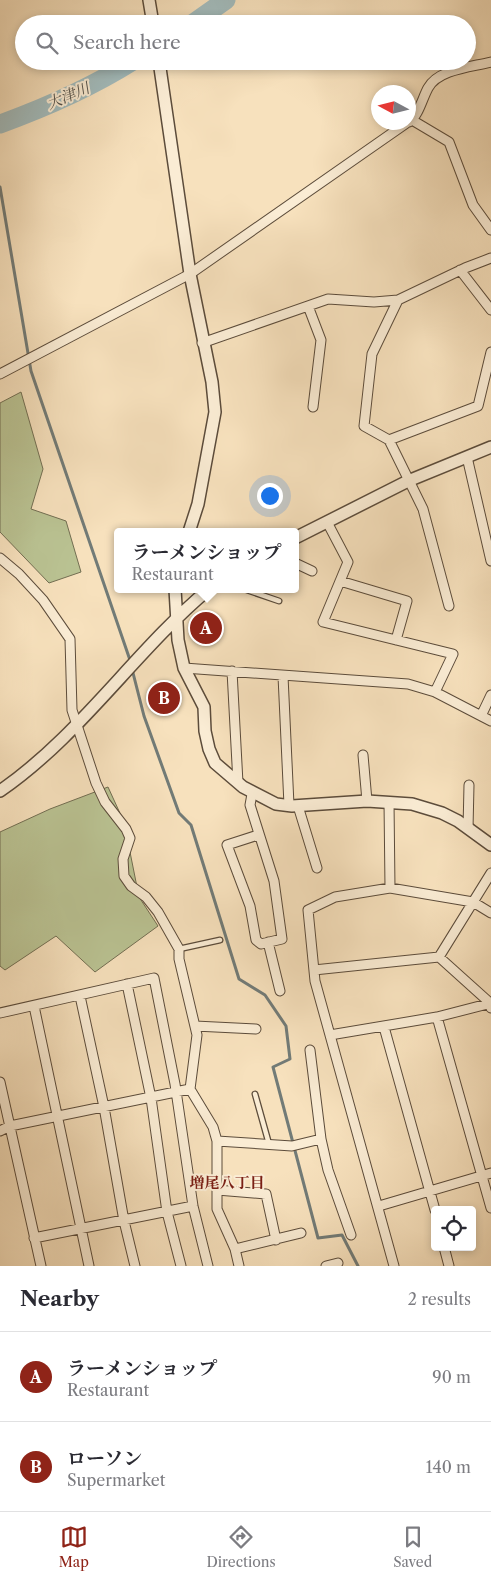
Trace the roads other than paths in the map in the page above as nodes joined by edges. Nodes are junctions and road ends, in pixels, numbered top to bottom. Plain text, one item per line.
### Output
1 (150, 2) edge
2 (152, 15) edge
3 (491, 62) edge
4 (476, 66) edge
5 (160, 70) edge
6 (460, 70) edge
7 (416, 108) edge
8 (416, 125) edge
9 (396, 130) edge
10 (491, 230) edge
11 (491, 258) edge
12 (460, 270) junction
13 (190, 274) junction
14 (398, 300) junction
15 (308, 306) junction
16 (491, 310) edge
17 (202, 343) junction
18 (491, 352) edge
19 (0, 374) edge
20 (314, 407) dead end
21 (389, 440) junction
22 (491, 447) edge
23 (467, 457) junction
24 (408, 481) junction
25 (327, 522) junction
26 (190, 528) edge
27 (299, 536) edge
28 (0, 558) edge
29 (491, 561) edge
30 (299, 564) edge
31 (312, 571) dead end
32 (340, 581) junction
33 (175, 593) edge
34 (205, 593) edge
35 (256, 593) edge
36 (279, 601) dead end
37 (449, 606) dead end
38 (177, 620) junction
39 (396, 640) junction
40 (184, 668) junction
41 (232, 671) junction
42 (283, 676) junction
43 (435, 692) junction
44 (491, 695) edge
45 (481, 716) junction
46 (491, 721) edge
47 (76, 724) junction
48 (364, 756) dead end
49 (238, 783) junction
50 (469, 785) dead end
51 (0, 791) edge
52 (252, 794) junction
53 (368, 801) junction
54 (389, 802) junction
55 (294, 806) junction
56 (468, 829) junction
57 (258, 835) junction
58 (491, 845) edge
59 (317, 868) dead end
60 (491, 873) edge
61 (390, 888) junction
62 (474, 902) junction
63 (491, 913) edge
64 (220, 940) dead end
65 (268, 942) junction
66 (179, 948) junction
67 (439, 957) junction
68 (314, 970) junction
69 (127, 984) junction
70 (280, 991) dead end
71 (80, 996) junction
72 (491, 1005) edge
73 (34, 1006) junction
74 (0, 1013) edge
75 (437, 1017) junction
76 (195, 1026) junction
77 (384, 1026) junction
78 (256, 1029) dead end
79 (330, 1035) junction
80 (310, 1050) dead end
81 (0, 1082) edge
82 (190, 1089) junction
83 (177, 1092) junction
84 (255, 1094) dead end
85 (151, 1098) junction
86 (104, 1107) junction
87 (58, 1116) junction
88 (10, 1126) junction
89 (0, 1132) edge
90 (321, 1139) junction
91 (217, 1141) junction
92 (268, 1144) junction
93 (486, 1174) edge
94 (218, 1190) junction
95 (430, 1192) junction
96 (193, 1206) junction
97 (379, 1206) junction
98 (434, 1206) edge
99 (491, 1208) edge
100 (167, 1212) junction
101 (124, 1221) junction
102 (80, 1230) junction
103 (301, 1234) dead end
104 (351, 1235) dead end
105 (34, 1238) junction
106 (276, 1240) junction
107 (235, 1249) junction
108 (445, 1251) edge
109 (338, 1263) dead end
110 (41, 1266) edge
111 (89, 1266) edge
112 (135, 1266) edge
113 (181, 1266) edge
114 (208, 1266) edge
115 (239, 1266) edge
116 (326, 1266) edge
117 (394, 1266) edge
118 (449, 1266) edge

1 - 2 street
3 - 4 street
5 - 13 street
6 - 7 street
8 - 10 street
9 - 13 street
11 - 12 street
12 - 14 street
12 - 16 street
13 - 17 street
13 - 19 street
14 - 15 street
14 - 21 street
15 - 17 street
15 - 20 street
17 - 26 street
18 - 21 street
21 - 24 street
22 - 23 street
23 - 24 street
23 - 29 street
24 - 25 street
24 - 37 street
25 - 27 street
25 - 32 street
28 - 47 street
30 - 31 street
32 - 39 street
32 - 39 street
33 - 38 street
34 - 38 street
35 - 36 lane
38 - 40 street
38 - 47 street
39 - 43 street
40 - 41 street
40 - 49 street
41 - 42 street
41 - 49 street
42 - 43 street
42 - 55 street
43 - 45 street
44 - 45 street
45 - 46 street
47 - 51 street
47 - 66 street
48 - 53 street
49 - 52 street
50 - 56 street
52 - 55 street
52 - 57 street
53 - 54 street
53 - 55 street
54 - 56 street
54 - 61 street
55 - 59 street
56 - 58 street
57 - 65 street
57 - 65 street
60 - 62 street
61 - 62 street
61 - 68 street
62 - 63 street
62 - 67 street
64 - 66 lane
65 - 70 street
66 - 76 street
67 - 68 street
67 - 72 street
68 - 79 street
69 - 71 street
69 - 83 street
69 - 85 street
71 - 73 street
71 - 86 street
72 - 75 street
73 - 74 street
73 - 87 street
75 - 77 street
75 - 93 street
76 - 78 street
76 - 82 street
77 - 79 street
77 - 95 street
79 - 97 street
80 - 90 street
81 - 88 street
82 - 83 street
82 - 91 street
83 - 85 street
83 - 96 street
84 - 92 lane
85 - 86 street
85 - 100 street
86 - 87 street
86 - 101 street
87 - 88 street
87 - 102 street
88 - 89 street
88 - 105 street
90 - 92 street
90 - 104 street
91 - 92 street
91 - 94 street
93 - 95 street
93 - 99 street
94 - 106 street
94 - 107 street
95 - 97 street
95 - 98 street
96 - 100 street
96 - 114 street
97 - 117 street
100 - 101 street
100 - 113 street
101 - 102 street
101 - 112 street
102 - 105 street
102 - 111 street
103 - 106 street
105 - 110 street
106 - 107 street
107 - 115 street
108 - 118 street
109 - 116 street

